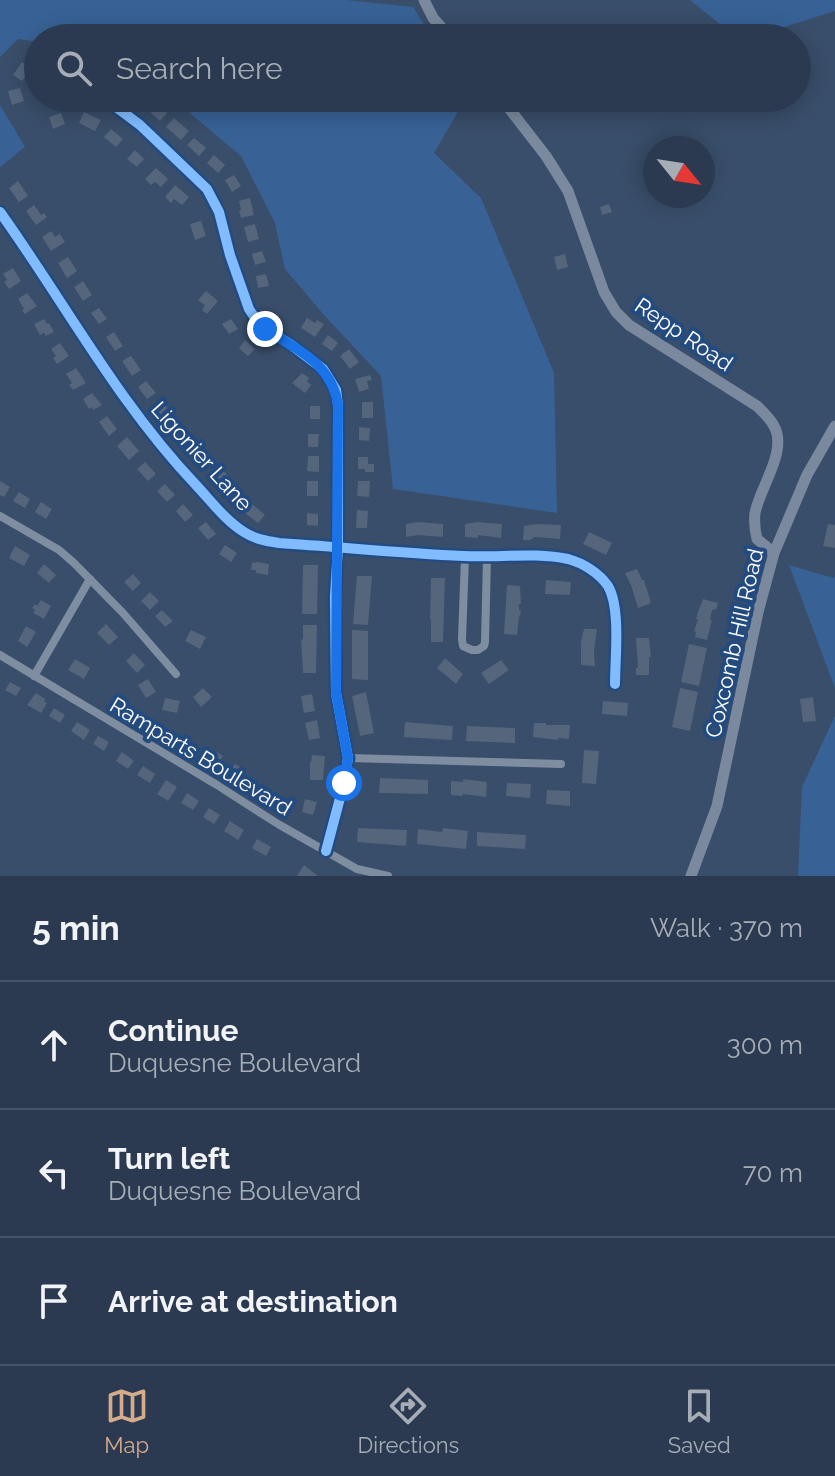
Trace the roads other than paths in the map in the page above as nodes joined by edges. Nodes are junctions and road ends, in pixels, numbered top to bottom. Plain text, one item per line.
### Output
1 (424, 0) edge
2 (438, 24) edge
3 (123, 112) edge
4 (512, 112) edge
5 (0, 212) edge
6 (835, 426) edge
7 (0, 516) edge
8 (338, 547) junction
9 (774, 553) junction
10 (465, 557) junction
11 (487, 557) junction
12 (90, 579) junction
13 (0, 655) edge
14 (176, 674) dead end
15 (34, 676) junction
16 (615, 684) dead end
17 (348, 758) junction
18 (561, 764) dead end
19 (326, 851) junction
20 (388, 876) edge
21 (691, 876) edge

1 - 2 street
3 - 8 street
4 - 9 street, Repp Road
5 - 8 street, Ligonier Lane
6 - 9 street, Coxcomb Hill Road
7 - 12 street
8 - 10 street, Ligonier Lane
8 - 17 street
9 - 21 street, Coxcomb Hill Road
10 - 11 street, Ligonier Lane
10 - 11 street
11 - 16 street, Ligonier Lane
12 - 14 street
12 - 15 street
13 - 15 street, Ramparts Boulevard
15 - 19 street, Ramparts Boulevard
17 - 18 street
17 - 19 street
19 - 20 street, Ramparts Boulevard

